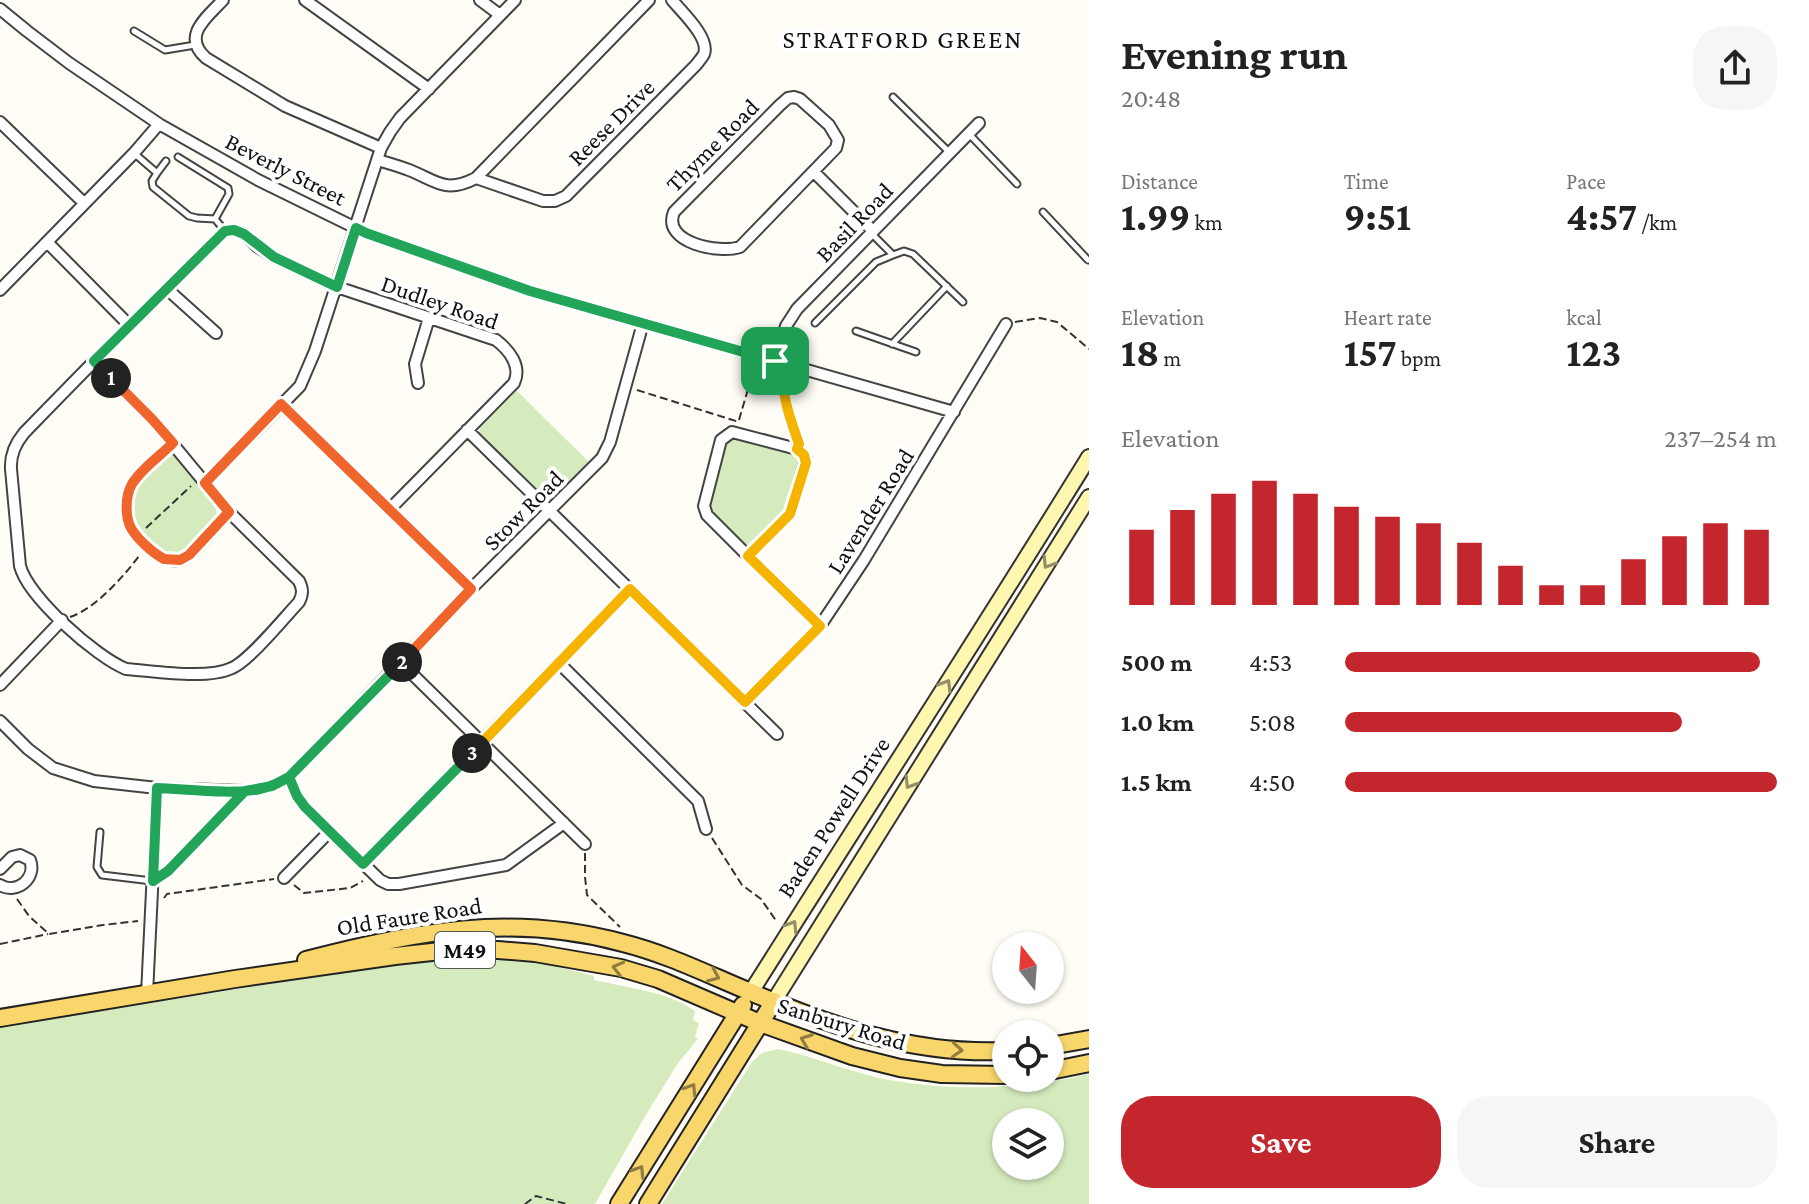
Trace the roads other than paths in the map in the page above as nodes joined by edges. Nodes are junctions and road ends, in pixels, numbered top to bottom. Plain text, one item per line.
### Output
1 (223, 0) edge
2 (305, 0) edge
3 (480, 0) edge
4 (515, 0) edge
5 (649, 0) edge
6 (672, 0) edge
7 (0, 9) edge
8 (500, 15) junction
9 (134, 31) dead end
10 (196, 45) junction
11 (429, 89) junction
12 (893, 97) dead end
13 (979, 123) dead end
14 (159, 124) junction
15 (1, 125) edge
16 (969, 133) junction
17 (381, 148) junction
18 (134, 153) junction
19 (949, 153) junction
20 (178, 157) dead end
21 (378, 160) junction
22 (166, 161) dead end
23 (814, 172) junction
24 (157, 173) junction
25 (476, 178) junction
26 (1017, 184) dead end
27 (84, 203) junction
28 (1043, 212) dead end
29 (215, 219) junction
30 (356, 228) junction
31 (225, 231) junction
32 (872, 232) junction
33 (47, 242) junction
34 (893, 255) junction
35 (1088, 260) edge
36 (947, 286) junction
37 (337, 287) junction
38 (167, 289) junction
39 (0, 290) edge
40 (963, 302) dead end
41 (429, 318) junction
42 (643, 323) junction
43 (815, 323) dead end
44 (1006, 324) road end
45 (130, 326) junction
46 (856, 331) dead end
47 (216, 333) dead end
48 (892, 344) junction
49 (916, 352) dead end
50 (94, 361) junction
51 (780, 362) junction
52 (418, 383) dead end
53 (281, 404) junction
54 (954, 412) junction
55 (467, 430) junction
56 (173, 443) junction
57 (1089, 457) edge
58 (200, 483) junction
59 (1089, 497) edge
60 (390, 509) junction
61 (550, 511) junction
62 (229, 512) junction
63 (748, 556) junction
64 (471, 589) junction
65 (630, 589) junction
66 (62, 620) junction
67 (820, 626) junction
68 (401, 663) junction
69 (559, 663) junction
70 (0, 685) edge
71 (745, 702) junction
72 (0, 721) edge
73 (777, 734) dead end
74 (482, 742) junction
75 (289, 777) junction
76 (157, 788) junction
77 (564, 823) junction
78 (706, 829) road end
79 (330, 831) junction
80 (100, 832) dead end
81 (585, 844) road end
82 (363, 864) junction
83 (0, 869) edge
84 (284, 878) road end
85 (153, 881) junction
86 (0, 885) edge
87 (235, 979) junction
88 (751, 992) junction
89 (147, 994) junction
90 (774, 1001) junction
91 (739, 1013) junction
92 (0, 1018) edge
93 (760, 1023) junction
94 (1089, 1039) edge
95 (1064, 1043) edge
96 (992, 1051) edge
97 (1089, 1063) edge
98 (1064, 1068) edge
99 (992, 1075) edge
100 (619, 1204) edge
101 (648, 1204) edge

1 - 10 street
2 - 11 street
3 - 8 street
4 - 8 street
5 - 25 street
6 - 25 street, Reese Drive
7 - 14 street, Beverly Street
8 - 11 street
9 - 10 lane
10 - 17 street
11 - 17 street
12 - 19 lane
13 - 16 street, Basil Road
14 - 18 street
14 - 30 street, Beverly Street
15 - 27 street
16 - 19 street, Basil Road
16 - 26 lane
17 - 21 street
18 - 24 lane
18 - 27 street
19 - 32 street, Basil Road
20 - 29 lane
21 - 25 street, Reese Drive
21 - 30 street
22 - 24 lane
23 - 23 street, Thyme Road
23 - 32 street
24 - 29 lane
27 - 33 street
28 - 35 lane
29 - 31 lane
30 - 37 street
30 - 42 street, Beverly Street
31 - 37 street, Dudley Road
31 - 38 street
32 - 34 lane
32 - 51 street, Basil Road
33 - 39 street
33 - 45 street
34 - 36 lane
34 - 43 lane
36 - 40 lane
36 - 48 lane
37 - 41 street, Dudley Road
37 - 53 street
38 - 45 street
38 - 47 street
41 - 52 street
41 - 55 street, Dudley Road
42 - 51 street, Beverly Street
42 - 61 street, Stow Road
44 - 54 street, Lavender Road
45 - 50 street
46 - 48 lane
48 - 49 lane
50 - 56 street
50 - 66 street
51 - 54 street, Beverly Street
53 - 58 street
53 - 60 street
54 - 67 street, Lavender Road
55 - 60 street, Dudley Road
55 - 61 street
56 - 58 street
56 - 62 street
88 -> 57 main road, Baden Powell Drive
58 - 62 street
59 -> 90 main road, Baden Powell Drive
60 - 64 street
61 - 64 street, Stow Road
61 - 65 street
62 - 66 street
63 - 63 street
63 - 67 street
64 - 68 street, Stow Road
65 - 69 street
65 - 71 street
66 - 70 street
67 - 71 street, Lavender Road
68 - 74 street
68 - 75 street, Stow Road
69 - 74 street
69 - 78 street
71 - 73 street
72 - 76 street, Stow Road
74 - 77 street
74 - 82 street
75 - 76 street, Stow Road
75 - 79 street
76 - 85 street
77 - 81 street
77 - 82 street
79 - 82 street
79 - 84 street
80 - 85 lane
83 - 86 street
85 - 89 street
87 -> 88 main road, Old Faure Road / M49
87 - 89 main road, Old Faure Road / M49
91 -> 87 main road, Old Faure Road / M49
88 - 90 main road, Old Faure Road
88 - 91 main road, Baden Powell Drive
89 - 92 main road, Old Faure Road / M49
90 - 93 main road, Baden Powell Drive
90 -> 96 main road, Sanbury Road
91 - 93 main road, Old Faure Road
100 -> 91 main road, Baden Powell Drive
99 -> 93 main road, Sanbury Road
93 - 101 main road, Baden Powell Drive
94 - 95 main road
97 - 98 main road

